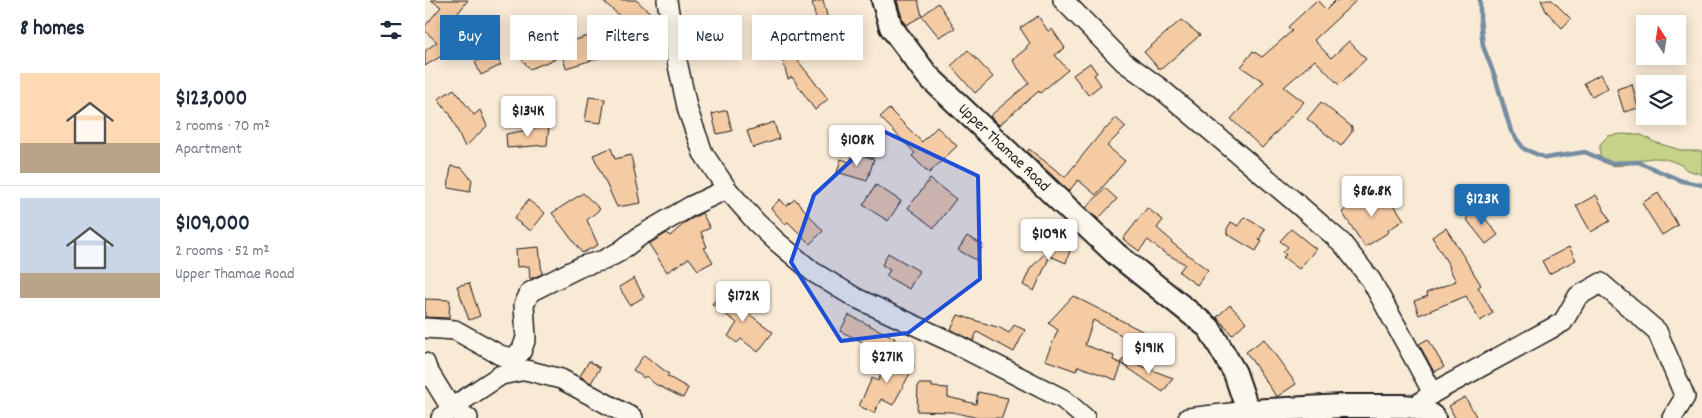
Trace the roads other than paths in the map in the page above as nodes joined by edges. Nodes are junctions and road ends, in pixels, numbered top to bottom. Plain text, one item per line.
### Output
1 (667, 0) edge
2 (883, 0) edge
3 (1063, 0) edge
4 (727, 189) junction
5 (425, 328) edge
6 (425, 363) edge
7 (1433, 393) junction
8 (1414, 407) junction
9 (1248, 411) junction
10 (446, 413) edge
11 (468, 418) edge
12 (633, 418) edge
13 (1085, 418) edge
14 (1188, 418) edge
15 (1434, 418) edge
16 (1672, 418) edge

1 - 4 street
2 - 9 street, Upper Thamae Road
3 - 7 street
4 - 5 street
4 - 13 street
6 - 10 street
7 - 8 street
7 - 16 street
8 - 9 street
8 - 15 street
9 - 14 street
10 - 11 street
10 - 12 street

